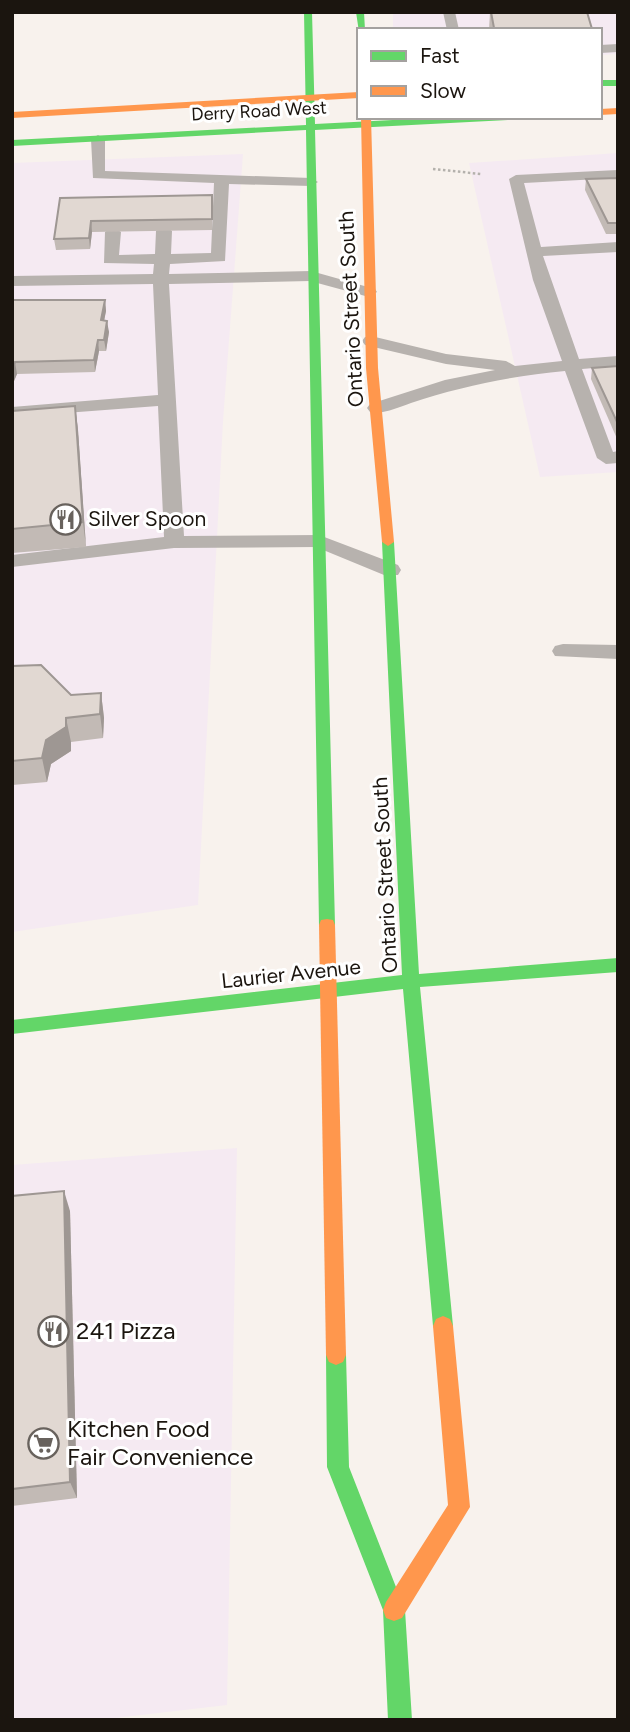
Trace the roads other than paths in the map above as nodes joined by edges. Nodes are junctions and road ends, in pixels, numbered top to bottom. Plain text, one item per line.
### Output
1 (308, 12) edge
2 (357, 94) edge
3 (309, 97) junction
4 (12, 115) edge
5 (437, 119) edge
6 (366, 121) edge
7 (309, 128) junction
8 (98, 139) junction
9 (12, 143) edge
10 (618, 174) edge
11 (119, 175) junction
12 (167, 176) junction
13 (222, 177) junction
14 (311, 182) junction
15 (165, 196) edge
16 (118, 197) edge
17 (164, 231) edge
18 (113, 232) edge
19 (618, 247) edge
20 (534, 252) junction
21 (162, 259) junction
22 (311, 276) junction
23 (161, 279) junction
24 (12, 281) edge
25 (369, 292) junction
26 (371, 341) junction
27 (618, 361) edge
28 (572, 365) junction
29 (527, 369) junction
30 (167, 400) junction
31 (376, 408) junction
32 (13, 412) edge
33 (618, 457) edge
34 (319, 541) junction
35 (174, 542) junction
36 (12, 561) edge
37 (391, 570) junction
38 (563, 651) dead end
39 (618, 652) edge
40 (618, 965) edge
41 (411, 981) junction
42 (328, 991) junction
43 (12, 1027) edge
44 (394, 1610) junction
45 (400, 1720) edge

1 - 3 main road, Ontario Street South
2 - 3 main road, Derry Road West
3 - 4 main road, Derry Road West
3 - 7 main road, Ontario Street South
5 - 6 main road, Derry Road West
6 - 7 main road, Derry Road West
6 - 25 main road, Ontario Street South
7 - 8 main road, Derry Road West
7 - 14 main road, Ontario Street South
8 - 9 main road, Derry Road West
8 - 11 lane
10 - 20 lane
11 - 12 lane
11 - 16 lane
12 - 13 lane
12 - 15 lane
13 - 14 lane
13 - 21 lane
14 - 22 main road, Ontario Street South
17 - 21 lane
18 - 21 lane
19 - 20 lane
20 - 28 lane
21 - 23 lane
22 - 23 lane
22 - 25 lane
22 - 34 main road, Ontario Street South
23 - 24 lane
23 - 30 lane
25 - 26 main road, Ontario Street South
26 - 29 lane
26 - 31 main road, Ontario Street South
27 - 28 lane
28 - 29 lane
28 - 33 lane
29 - 31 lane
30 - 32 lane
30 - 35 lane
31 - 37 main road, Ontario Street South
34 - 35 lane
34 - 37 lane
34 - 42 main road, Ontario Street South
35 - 36 lane
37 - 41 main road, Ontario Street South
38 - 39 lane
40 - 41 main road, Laurier Avenue
41 - 42 main road, Laurier Avenue
41 - 44 main road, Ontario Street South
42 - 43 main road, Laurier Avenue
42 - 44 main road, Ontario Street South
44 - 45 main road, Ontario Street South

